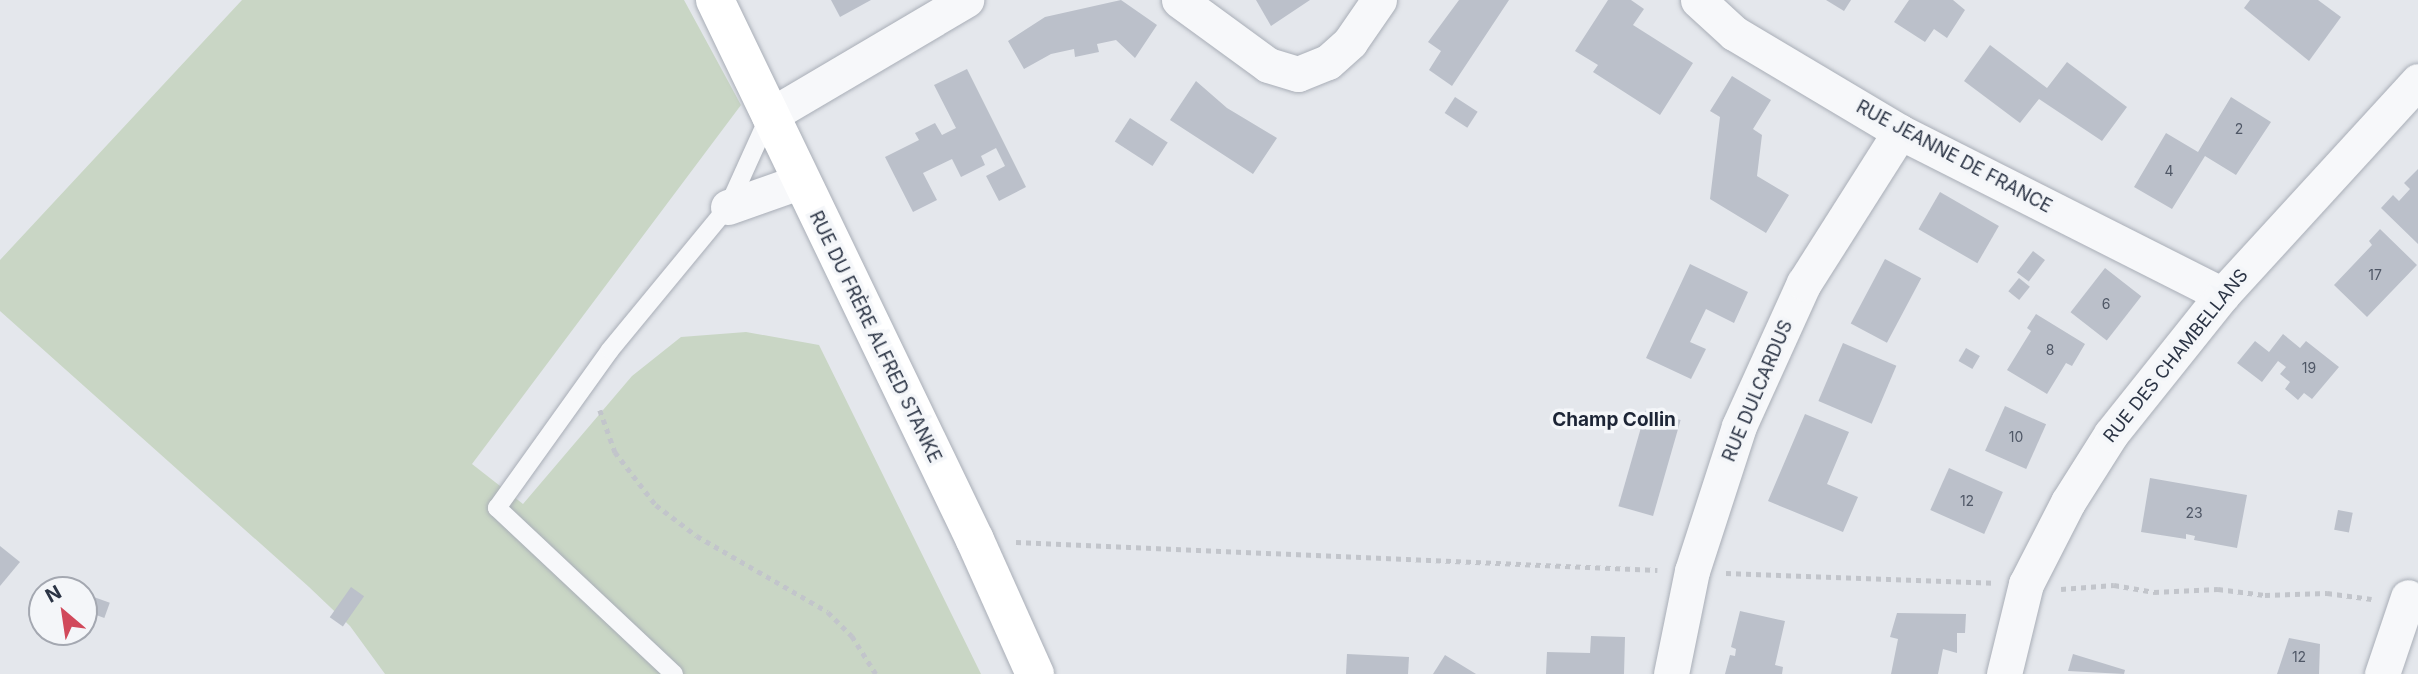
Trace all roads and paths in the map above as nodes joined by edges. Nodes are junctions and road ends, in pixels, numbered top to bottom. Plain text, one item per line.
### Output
1 (715, 0) edge
2 (966, 0) edge
3 (1179, 0) edge
4 (1378, 0) edge
5 (1698, 0) edge
6 (2418, 81) edge
7 (769, 116) junction
8 (1900, 132) junction
9 (799, 182) junction
10 (728, 207) junction
11 (2222, 295) junction
12 (589, 379) junction
13 (975, 540) junction
14 (1692, 571) junction
15 (2409, 597) dead end
16 (674, 674) edge
17 (876, 674) edge
18 (1035, 674) edge
19 (1671, 674) edge
20 (2004, 674) edge
21 (2382, 674) edge

1 - 7 street, RUE DU FRÈRE ALFRED STANKE
2 - 7 street
3 - 4 street
5 - 8 street, RUE JEANNE DE FRANCE
6 - 11 street, RUE DES CHAMBELLANS
7 - 9 street, RUE DU FRÈRE ALFRED STANKE
7 - 10 lane
8 - 11 street, RUE JEANNE DE FRANCE
8 - 14 street, RUE DULCARDUS
9 - 10 street
9 - 13 street, RUE DU FRÈRE ALFRED STANKE
10 - 12 lane
11 - 20 street, RUE DES CHAMBELLANS
12 - 16 lane
12 - 17 path
13 - 14 path
13 - 18 street, RUE DU FRÈRE ALFRED STANKE
14 - 19 street, RUE DULCARDUS
15 - 21 street

